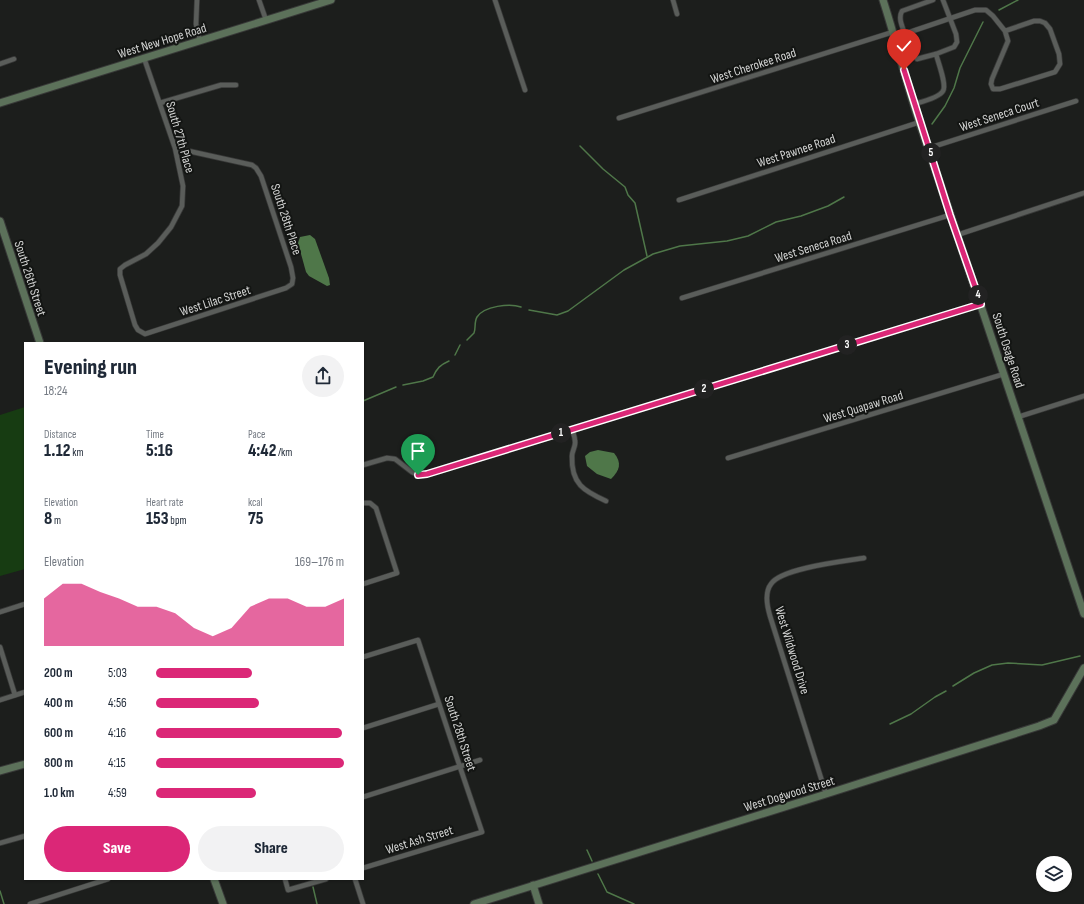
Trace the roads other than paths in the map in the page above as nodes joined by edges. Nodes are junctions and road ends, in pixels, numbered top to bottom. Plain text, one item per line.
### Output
1 (197, 0) edge
2 (259, 0) edge
3 (332, 0) edge
4 (495, 0) edge
5 (673, 0) edge
6 (884, 0) edge
7 (933, 0) edge
8 (943, 0) edge
9 (677, 14) dead end
10 (950, 18) junction
11 (266, 20) junction
12 (1005, 31) junction
13 (894, 34) junction
14 (905, 34) junction
15 (200, 40) junction
16 (936, 54) junction
17 (144, 58) junction
18 (917, 59) dead end
19 (14, 60) dead end
20 (0, 64) edge
21 (236, 85) dead end
22 (525, 90) dead end
23 (1076, 100) dead end
24 (0, 103) edge
25 (160, 103) junction
26 (914, 104) junction
27 (619, 118) dead end
28 (920, 122) junction
29 (175, 148) junction
30 (929, 148) junction
31 (1084, 193) edge
32 (679, 200) dead end
33 (950, 215) junction
34 (0, 221) edge
35 (957, 235) junction
36 (292, 284) joint
37 (682, 298) dead end
38 (981, 304) junction
39 (145, 334) joint
40 (40, 342) edge
41 (1004, 374) junction
42 (1084, 396) edge
43 (1018, 417) junction
44 (572, 429) junction
45 (728, 458) dead end
46 (364, 465) edge
47 (606, 501) dead end
48 (364, 503) edge
49 (864, 558) dead end
50 (364, 584) edge
51 (24, 604) edge
52 (0, 612) edge
53 (1084, 614) edge
54 (0, 647) edge
55 (364, 657) edge
56 (1084, 668) edge
57 (24, 692) edge
58 (15, 695) junction
59 (0, 700) edge
60 (439, 704) junction
61 (364, 728) edge
62 (480, 760) dead end
63 (24, 764) edge
64 (460, 767) junction
65 (0, 771) edge
66 (826, 794) junction
67 (364, 797) edge
68 (482, 832) joint
69 (24, 836) edge
70 (0, 843) edge
71 (364, 868) edge
72 (105, 880) edge
73 (214, 880) edge
74 (285, 880) edge
75 (323, 880) edge
76 (355, 880) edge
77 (533, 885) junction
78 (30, 904) edge
79 (223, 904) edge
80 (363, 904) edge
81 (474, 904) edge
82 (539, 904) edge

1 - 15 street
2 - 11 street
3 - 11 street, West New Hope Road
4 - 22 street
5 - 9 street
6 - 13 street, South Osage Road
7 - 14 street
8 - 10 street
10 - 12 street, West Cherokee Road
10 - 14 street, West Cherokee Road
10 - 16 street
11 - 15 street, West New Hope Road
12 - 12 street
13 - 14 street, West Cherokee Road
13 - 26 street, South Osage Road
13 - 27 street, West Cherokee Road
15 - 17 street, West New Hope Road
16 - 18 street
16 - 26 street
17 - 24 street, West New Hope Road
17 - 25 street, South 27th Place
19 - 20 street
21 - 25 street
23 - 30 street, West Seneca Court
25 - 29 street, South 27th Place
26 - 28 street, South Osage Road
28 - 30 street, South Osage Road
28 - 32 street, West Pawnee Road
29 - 36 street, South 28th Place
29 - 39 street, South 27th Place
30 - 33 street, South Osage Road
31 - 35 street
33 - 35 street, South Osage Road
33 - 37 street, West Seneca Road
34 - 40 street, South 26th Street
35 - 38 street, South Osage Road
36 - 39 street, West Lilac Street
38 - 41 street, South Osage Road
38 - 44 street
41 - 43 street, South Osage Road
41 - 45 street, West Quapaw Road
42 - 43 street
43 - 53 street, South Osage Road
44 - 46 street
44 - 47 street
48 - 50 street
49 - 66 street, West Wildwood Drive
51 - 52 street
54 - 58 street
55 - 60 street, South 28th Street
56 - 66 street, West Dogwood Street
57 - 58 street
58 - 59 street
60 - 61 street
60 - 64 street, South 28th Street
62 - 64 street
63 - 65 street
64 - 67 street
64 - 68 street, South 28th Street
66 - 77 street, West Dogwood Street
68 - 71 street, West Ash Street
69 - 70 street
72 - 78 street
73 - 79 street
74 - 75 street
76 - 80 street
77 - 81 street, West Dogwood Street
77 - 82 street

